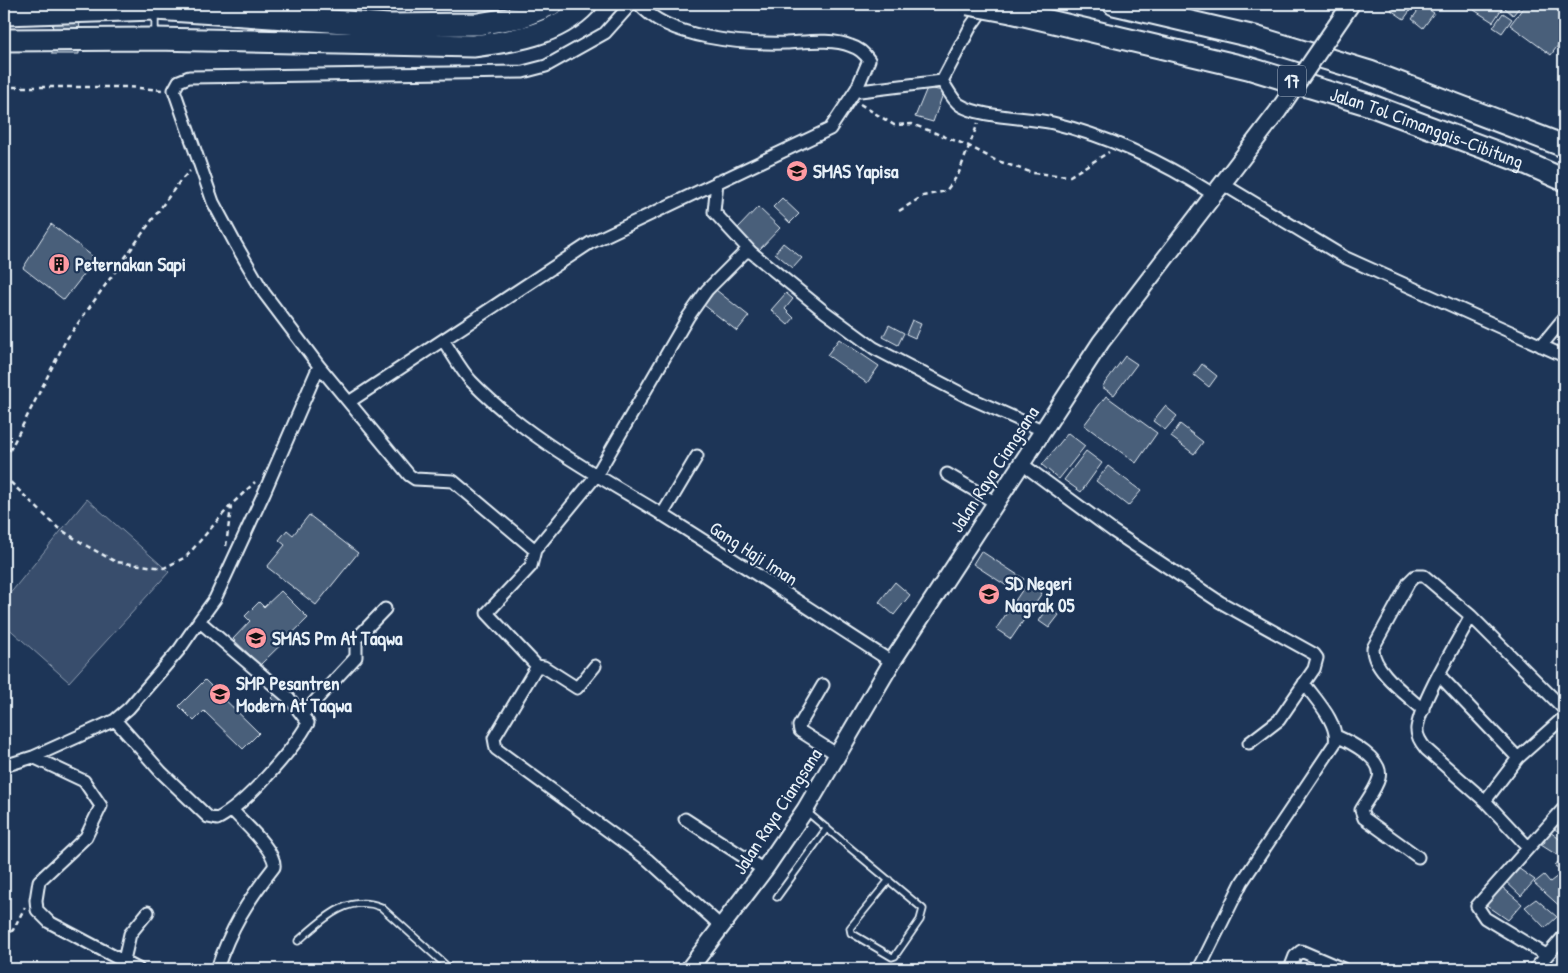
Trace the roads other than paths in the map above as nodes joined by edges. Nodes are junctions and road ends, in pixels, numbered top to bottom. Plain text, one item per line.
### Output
1 (552, 4) edge
2 (586, 4) edge
3 (631, 4) edge
4 (639, 4) edge
5 (968, 4) edge
6 (986, 4) edge
7 (1114, 4) edge
8 (1351, 4) edge
9 (155, 6) edge
10 (4, 14) edge
11 (4, 40) edge
12 (155, 40) junction
13 (942, 81) junction
14 (857, 88) junction
15 (1564, 146) edge
16 (1564, 180) edge
17 (717, 182) junction
18 (1217, 188) junction
19 (751, 252) junction
20 (1564, 318) edge
21 (443, 340) junction
22 (1541, 346) junction
23 (1564, 356) edge
24 (319, 366) junction
25 (349, 402) junction
26 (1042, 430) junction
27 (697, 456) dead end
28 (1022, 464) junction
29 (947, 474) dead end
30 (596, 476) junction
31 (996, 504) junction
32 (662, 515) junction
33 (535, 550) junction
34 (385, 609) dead end
35 (1471, 616) junction
36 (199, 621) junction
37 (892, 662) junction
38 (537, 666) junction
39 (595, 666) dead end
40 (1439, 676) junction
41 (1304, 683) junction
42 (823, 685) dead end
43 (1564, 708) edge
44 (1423, 710) junction
45 (303, 714) junction
46 (1564, 717) edge
47 (115, 720) junction
48 (1336, 736) junction
49 (1249, 743) dead end
50 (838, 755) junction
51 (33, 757) junction
52 (1518, 758) junction
53 (4, 766) edge
54 (1485, 801) junction
55 (1564, 808) edge
56 (805, 810) junction
57 (233, 811) junction
58 (685, 819) dead end
59 (827, 828) junction
60 (1528, 847) junction
61 (1418, 857) dead end
62 (764, 870) junction
63 (889, 880) junction
64 (777, 897) dead end
65 (148, 912) dead end
66 (722, 927) junction
67 (1564, 936) edge
68 (298, 941) dead end
69 (1546, 955) junction
70 (124, 960) junction
71 (138, 969) edge
72 (217, 969) edge
73 (450, 969) edge
74 (689, 969) edge
75 (1199, 969) edge
76 (1290, 969) edge
77 (1343, 969) edge
78 (1535, 969) edge

1 - 9 highway
2 - 12 highway
3 - 24 street
4 - 14 street
5 - 16 highway, Jalan Tol Cimanggis–Cibitung / 17, bridge
6 - 13 street
7 - 15 highway, Jalan Tol Cimanggis–Cibitung / 17
8 - 18 main road, Jalan Raya Ciangsana, bridge
9 - 10 highway
9 - 12 lane
11 - 12 highway
13 - 14 street
13 - 18 street
14 - 17 street
17 - 19 street
17 - 21 street
18 - 22 street
18 - 26 main road, Jalan Raya Ciangsana
19 - 26 street
19 - 30 street
20 - 22 street
21 - 25 street
21 - 30 street, Gang Haji Iman
22 - 23 street
24 - 25 street
24 - 36 street
25 - 33 street
26 - 28 main road, Jalan Raya Ciangsana
27 - 32 street
28 - 31 main road, Jalan Raya Ciangsana
28 - 41 street
29 - 31 street
30 - 32 street, Gang Haji Iman
30 - 33 street
31 - 37 main road, Jalan Raya Ciangsana
32 - 37 street, Gang Haji Iman
33 - 38 street
34 - 45 street
35 - 40 street
35 - 43 street
35 - 44 street
36 - 45 street
36 - 47 street
37 - 50 main road, Jalan Raya Ciangsana
38 - 39 street
38 - 66 street
40 - 44 street
40 - 52 street
41 - 48 street
41 - 49 street
42 - 50 street
44 - 54 street
45 - 57 street
46 - 52 street
47 - 51 street
47 - 57 street
48 - 61 street
48 - 75 street
50 - 56 main road, Jalan Raya Ciangsana
51 - 53 street
51 - 70 street
52 - 54 street
54 - 60 street
55 - 60 street
56 - 59 lane
56 - 62 main road, Jalan Raya Ciangsana
57 - 72 street
58 - 62 street
59 - 63 lane
59 - 64 lane
60 - 69 street
62 - 66 main road, Jalan Raya Ciangsana
63 - 63 lane
65 - 70 street
66 - 74 main road, Jalan Raya Ciangsana
67 - 69 street
68 - 73 lane
69 - 78 street
70 - 71 street
76 - 77 street

